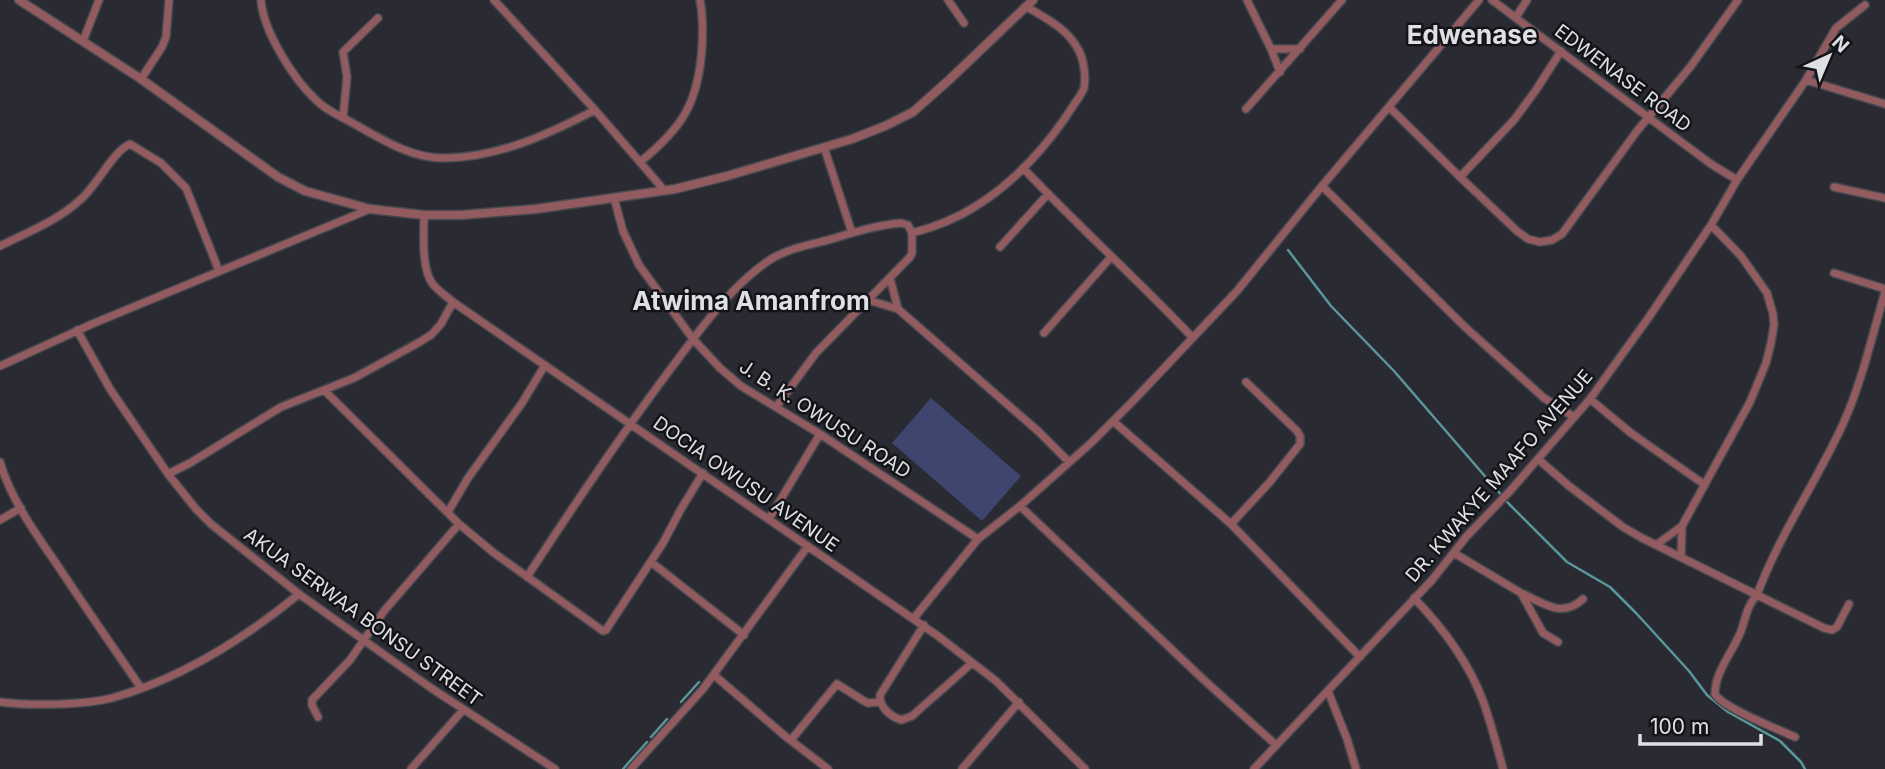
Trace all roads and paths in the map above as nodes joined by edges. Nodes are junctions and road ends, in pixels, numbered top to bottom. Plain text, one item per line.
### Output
1 (19, 0) edge
2 (99, 0) edge
3 (169, 0) edge
4 (261, 0) edge
5 (494, 0) edge
6 (700, 0) edge
7 (948, 0) edge
8 (1247, 0) edge
9 (1342, 0) edge
10 (1479, 0) edge
11 (1492, 0) edge
12 (1527, 0) edge
13 (1738, 0) edge
14 (1030, 3) edge
15 (33, 4) edge
16 (1865, 5) dead end
17 (1516, 17) junction
18 (378, 18) dead end
19 (964, 23) dead end
20 (83, 41) junction
21 (1271, 49) junction
22 (1300, 49) junction
23 (1561, 51) junction
24 (1280, 72) junction
25 (141, 79) junction
26 (1806, 80) junction
27 (1885, 104) edge
28 (1390, 108) junction
29 (1246, 109) dead end
30 (595, 110) junction
31 (1648, 117) junction
32 (344, 118) junction
33 (824, 147) junction
34 (640, 162) junction
35 (1023, 168) junction
36 (1460, 177) junction
37 (1737, 180) junction
38 (1322, 186) junction
39 (1834, 187) dead end
40 (664, 190) junction
41 (1048, 194) junction
42 (614, 198) junction
43 (1885, 198) edge
44 (370, 209) junction
45 (424, 215) junction
46 (1711, 225) junction
47 (852, 233) junction
48 (912, 233) junction
49 (0, 246) edge
50 (1000, 247) dead end
51 (1111, 257) junction
52 (219, 271) junction
53 (1834, 273) dead end
54 (890, 278) junction
55 (1885, 291) edge
56 (868, 300) junction
57 (453, 302) junction
58 (898, 309) junction
59 (76, 330) junction
60 (1044, 333) dead end
61 (1192, 337) junction
62 (693, 339) junction
63 (545, 365) junction
64 (0, 366) edge
65 (1246, 382) dead end
66 (325, 391) junction
67 (1590, 399) junction
68 (776, 407) junction
69 (1574, 418) junction
70 (1114, 421) junction
71 (630, 424) junction
72 (820, 434) junction
73 (1538, 459) junction
74 (0, 462) edge
75 (1069, 462) junction
76 (703, 473) junction
77 (168, 474) junction
78 (1705, 485) junction
79 (1020, 506) junction
80 (20, 508) junction
81 (448, 512) junction
82 (769, 519) junction
83 (0, 520) edge
84 (459, 524) junction
85 (1231, 524) junction
86 (1682, 526) junction
87 (978, 539) junction
88 (1656, 545) junction
89 (808, 546) junction
90 (1454, 553) junction
91 (1681, 557) junction
92 (651, 562) junction
93 (527, 577) junction
94 (1521, 593) junction
95 (299, 594) junction
96 (1757, 596) junction
97 (1414, 598) junction
98 (1583, 599) dead end
99 (1849, 604) dead end
100 (914, 618) junction
101 (924, 625) junction
102 (744, 635) junction
103 (363, 639) junction
104 (1558, 642) dead end
105 (1360, 657) junction
106 (972, 663) junction
107 (713, 675) junction
108 (141, 688) junction
109 (1328, 691) junction
110 (0, 702) edge
111 (880, 702) junction
112 (1019, 702) junction
113 (463, 709) junction
114 (318, 717) dead end
115 (1795, 737) dead end
116 (791, 740) junction
117 (1276, 746) junction
118 (411, 769) edge
119 (555, 769) edge
120 (631, 769) edge
121 (828, 769) edge
122 (962, 769) edge
123 (1086, 769) edge
124 (1254, 769) edge
125 (1356, 769) edge
126 (1503, 769) edge

1 - 15 street
2 - 20 street
3 - 25 street
4 - 32 street
5 - 30 street
6 - 34 street
7 - 19 street
8 - 21 street
9 - 22 street
10 - 28 street
11 - 17 street, EDWENASE ROAD
12 - 17 street
13 - 31 street
14 - 33 street
14 - 35 street
15 - 20 street
16 - 26 street, DR. KWAKYE MAAFO AVENUE
17 - 23 street, EDWENASE ROAD
18 - 32 street
20 - 25 street
21 - 22 street
21 - 24 street
22 - 24 street
23 - 31 street, EDWENASE ROAD
23 - 36 street
24 - 29 street
25 - 44 street
26 - 27 street
26 - 37 street, DR. KWAKYE MAAFO AVENUE
28 - 36 street
28 - 38 street
30 - 32 street
30 - 34 street
31 - 36 street
31 - 37 street, EDWENASE ROAD
33 - 40 street
33 - 47 street
34 - 40 street
35 - 41 street
35 - 48 street
37 - 46 street, DR. KWAKYE MAAFO AVENUE
38 - 61 street
38 - 69 street
39 - 43 street
40 - 42 street
41 - 50 street
41 - 51 street
42 - 45 street
42 - 62 street, J. B. K. OWUSU ROAD
44 - 45 street
44 - 52 street
45 - 57 street, DOCIA OWUSU AVENUE
46 - 67 street, DR. KWAKYE MAAFO AVENUE
46 - 78 street
47 - 48 street
47 - 62 street
48 - 54 street
49 - 52 street
51 - 60 street
51 - 61 street
52 - 59 street
53 - 55 street
54 - 56 street
54 - 58 street
55 - 96 street
56 - 58 street
56 - 68 street
57 - 63 street, DOCIA OWUSU AVENUE
57 - 66 street
58 - 75 street
59 - 64 street
59 - 77 street, AKUA SERWAA BONSU STREET
61 - 70 street
62 - 68 street, J. B. K. OWUSU ROAD
62 - 71 street
63 - 71 street, DOCIA OWUSU AVENUE
63 - 81 street
65 - 85 street
66 - 77 street
66 - 81 street
67 - 69 street, DR. KWAKYE MAAFO AVENUE
67 - 78 street
68 - 72 street, J. B. K. OWUSU ROAD
69 - 73 street, DR. KWAKYE MAAFO AVENUE
70 - 75 street
70 - 85 street
71 - 76 street, DOCIA OWUSU AVENUE
71 - 93 street
72 - 82 street
72 - 87 street, J. B. K. OWUSU ROAD
73 - 88 street
73 - 90 street, DR. KWAKYE MAAFO AVENUE
74 - 80 street
75 - 79 street
76 - 82 street, DOCIA OWUSU AVENUE
76 - 92 street
77 - 95 street, AKUA SERWAA BONSU STREET
78 - 86 street
79 - 87 street
79 - 117 street
80 - 83 street
80 - 108 street
81 - 84 street
82 - 89 street, DOCIA OWUSU AVENUE
84 - 93 street
84 - 103 street
85 - 105 street
86 - 88 street
86 - 91 street
87 - 100 street
88 - 91 street
89 - 100 street, DOCIA OWUSU AVENUE
89 - 102 street
90 - 94 street
90 - 97 street, DR. KWAKYE MAAFO AVENUE
91 - 96 street
92 - 93 street
92 - 102 street
94 - 98 street
94 - 104 street
95 - 103 street, AKUA SERWAA BONSU STREET
95 - 108 street
96 - 99 street
96 - 115 street
97 - 105 street, DR. KWAKYE MAAFO AVENUE
97 - 126 street
100 - 101 street, DOCIA OWUSU AVENUE
101 - 106 street, DOCIA OWUSU AVENUE
101 - 111 street
102 - 107 street
103 - 113 street, AKUA SERWAA BONSU STREET
103 - 114 street
105 - 109 street, DR. KWAKYE MAAFO AVENUE
106 - 111 street
106 - 112 street, DOCIA OWUSU AVENUE
107 - 116 street
107 - 120 street
108 - 110 street
109 - 117 street, DR. KWAKYE MAAFO AVENUE
109 - 125 street
111 - 116 street
112 - 122 street
112 - 123 street, DOCIA OWUSU AVENUE
113 - 118 street
113 - 119 street, AKUA SERWAA BONSU STREET
116 - 121 street
117 - 124 street, DR. KWAKYE MAAFO AVENUE

